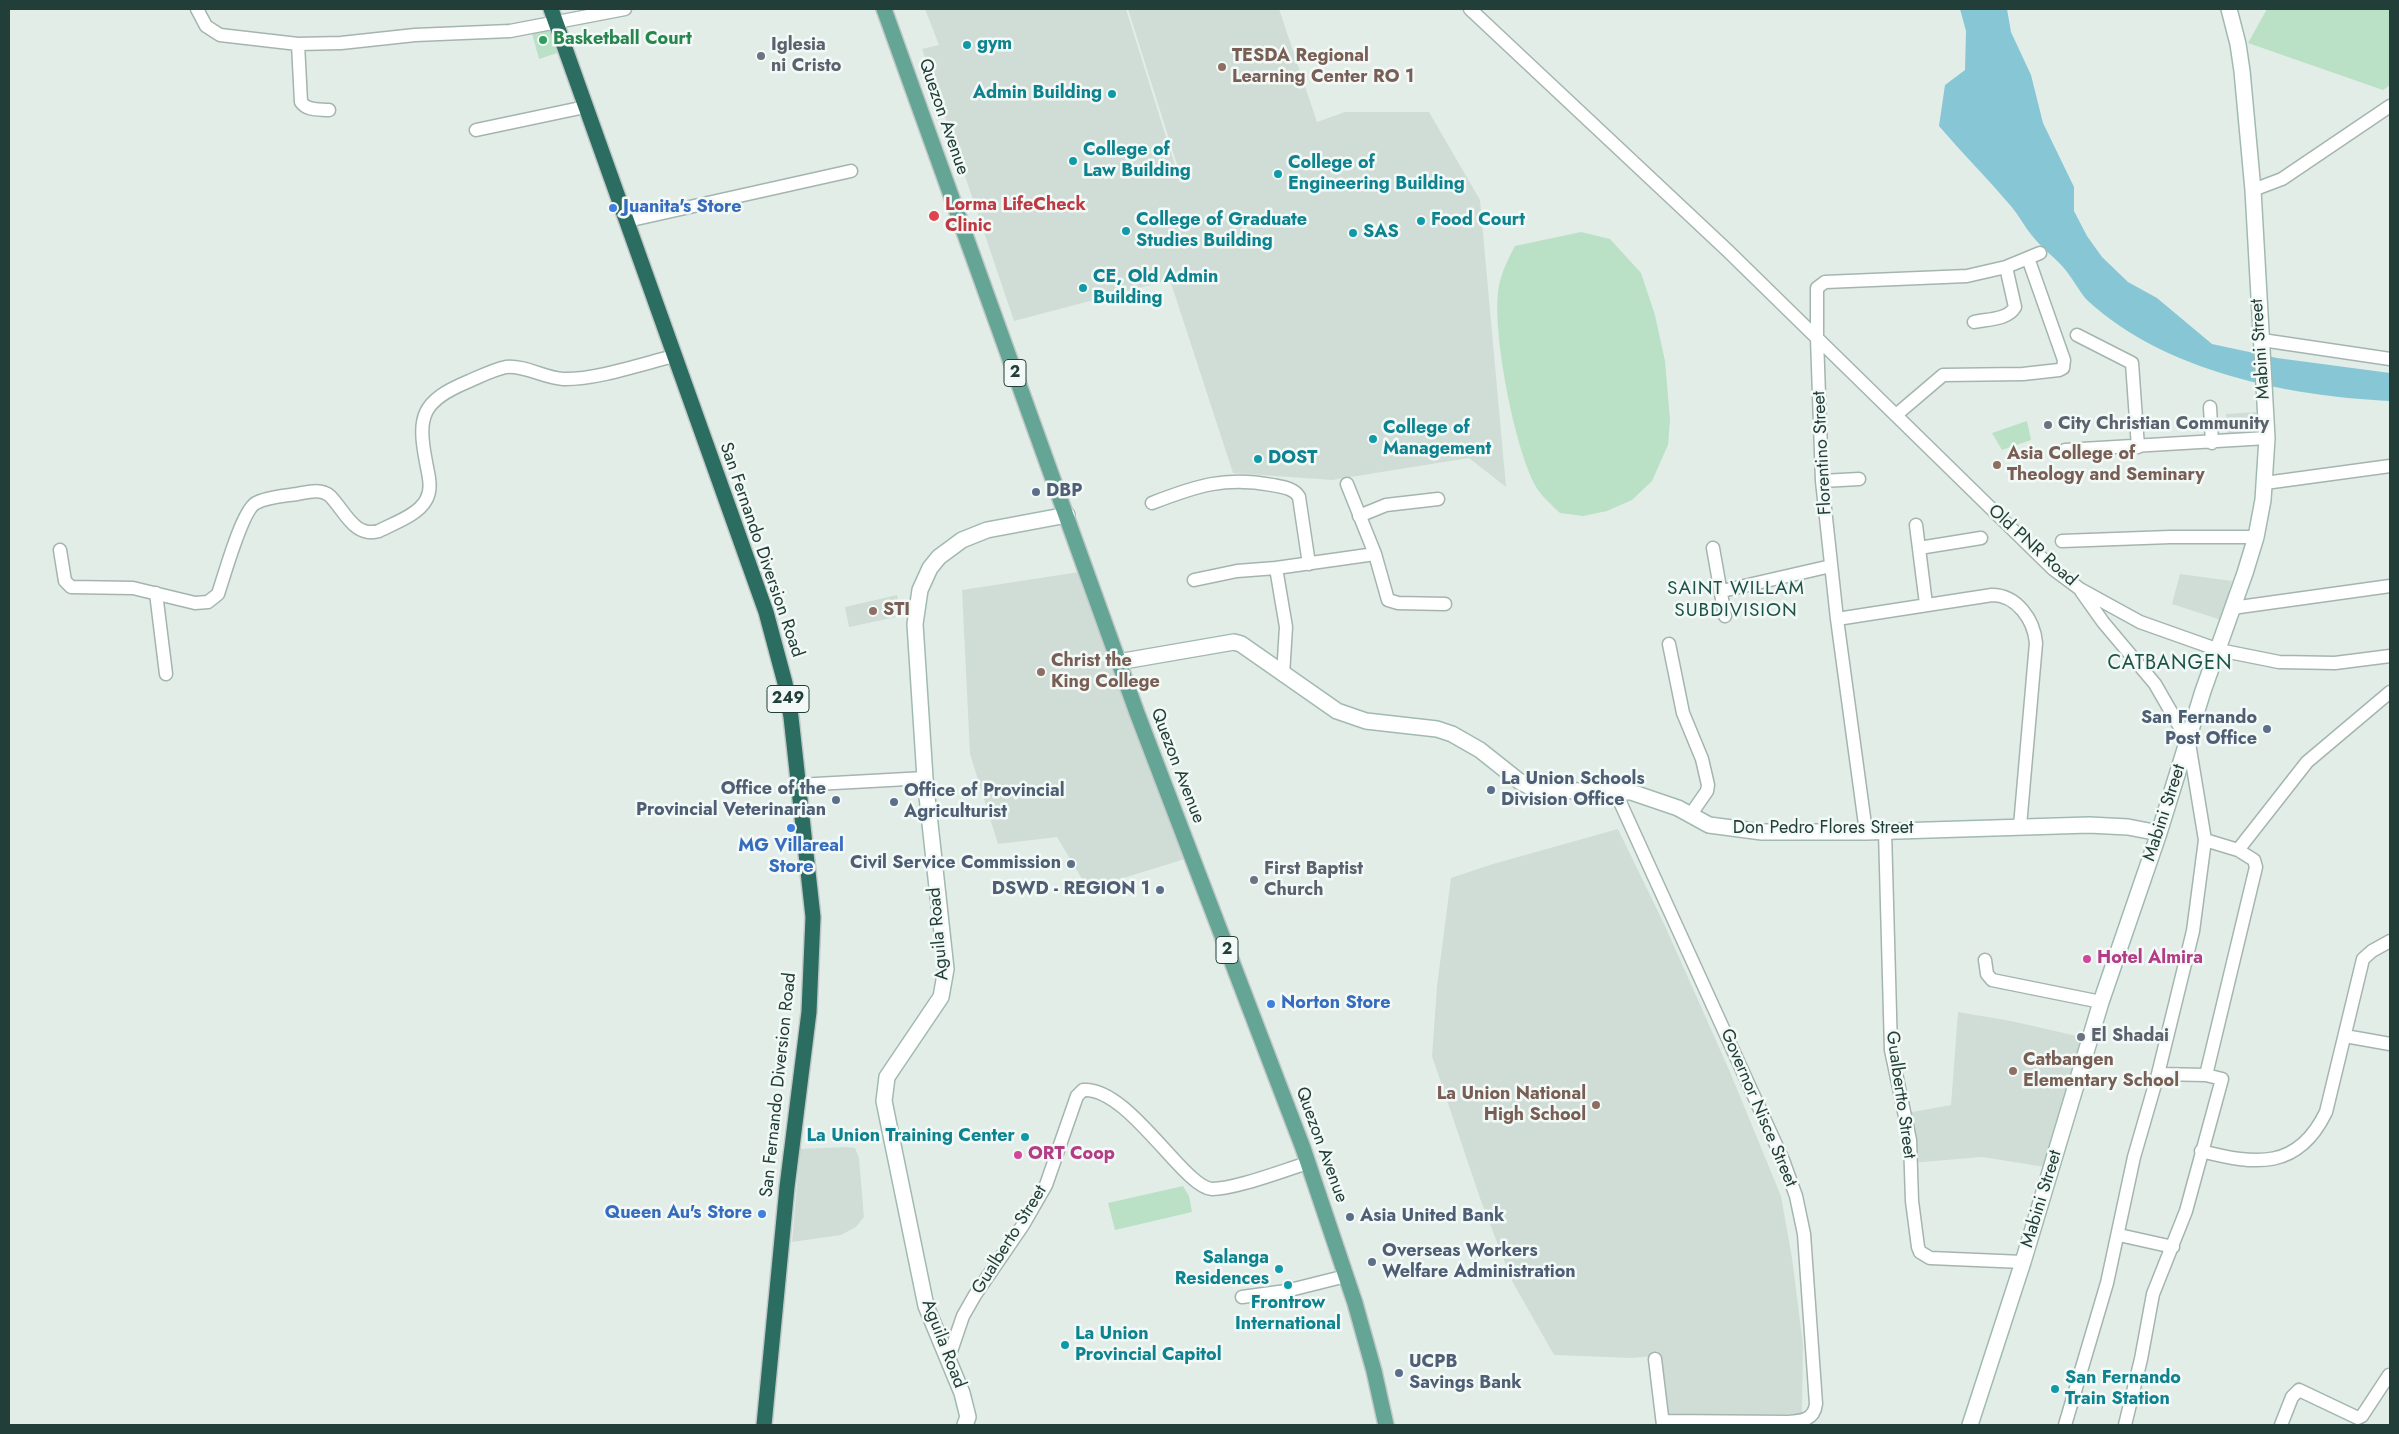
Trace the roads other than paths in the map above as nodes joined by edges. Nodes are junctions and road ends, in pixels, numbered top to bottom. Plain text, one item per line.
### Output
1 (197, 9) edge
2 (551, 9) edge
3 (625, 9) edge
4 (884, 9) edge
5 (1470, 9) edge
6 (2228, 9) edge
7 (556, 24) junction
8 (298, 44) junction
9 (2390, 106) edge
10 (585, 107) junction
11 (329, 110) dead end
12 (476, 130) dead end
13 (851, 171) dead end
14 (2253, 190) junction
15 (627, 221) junction
16 (2040, 253) dead end
17 (2028, 258) junction
18 (2006, 267) junction
19 (1974, 322) dead end
20 (2077, 335) dead end
21 (1816, 338) junction
22 (2263, 346) junction
23 (674, 356) junction
24 (2390, 359) edge
25 (2210, 407) dead end
26 (1896, 415) junction
27 (2267, 438) junction
28 (2212, 443) junction
29 (2138, 447) junction
30 (2065, 450) dead end
31 (2390, 466) edge
32 (1860, 479) dead end
33 (1822, 481) junction
34 (1346, 484) dead end
35 (2265, 484) junction
36 (1438, 499) dead end
37 (1152, 503) dead end
38 (1067, 515) junction
39 (1359, 516) junction
40 (1916, 525) dead end
41 (2256, 537) junction
42 (1981, 538) dead end
43 (2062, 541) dead end
44 (1713, 548) dead end
45 (1919, 548) junction
46 (60, 550) dead end
47 (1375, 554) junction
48 (1309, 564) junction
49 (1831, 566) junction
50 (1276, 568) junction
51 (1194, 580) dead end
52 (2390, 586) edge
53 (2080, 589) junction
54 (1722, 591) junction
55 (156, 593) junction
56 (1445, 604) dead end
57 (1926, 604) junction
58 (2232, 608) junction
59 (1725, 616) dead end
60 (1837, 619) junction
61 (1669, 644) dead end
62 (2219, 650) junction
63 (2390, 656) edge
64 (1118, 662) junction
65 (166, 674) dead end
66 (1283, 675) junction
67 (2390, 692) edge
68 (2188, 743) junction
69 (924, 778) junction
70 (798, 785) junction
71 (1616, 791) junction
72 (1691, 814) junction
73 (2020, 826) junction
74 (1884, 831) junction
75 (1866, 832) junction
76 (2159, 833) junction
77 (2205, 840) junction
78 (2238, 850) junction
79 (2390, 940) edge
80 (1985, 960) dead end
81 (2101, 1002) junction
82 (2345, 1036) junction
83 (2390, 1044) edge
84 (2158, 1074) junction
85 (2206, 1075) junction
86 (2201, 1151) junction
87 (1308, 1164) junction
88 (2119, 1235) junction
89 (2173, 1247) junction
90 (2023, 1262) junction
91 (1346, 1276) junction
92 (1242, 1297) dead end
93 (1655, 1359) dead end
94 (948, 1360) junction
95 (2389, 1375) dead end
96 (1663, 1423) edge
97 (764, 1425) edge
98 (965, 1425) edge
99 (1386, 1425) edge
100 (1970, 1425) edge
101 (2065, 1425) edge
102 (2125, 1425) edge
103 (2281, 1425) edge

1 - 8 street
2 - 7 highway, San Fernando Diversion Road / 249
3 - 7 street
4 - 38 main road, Quezon Avenue / 2
5 - 21 street, Old PNR Road
6 - 14 street, Mabini Street
7 - 8 street
7 - 10 highway, San Fernando Diversion Road / 249
8 - 11 street
9 - 14 street
10 - 12 street
10 - 15 highway, San Fernando Diversion Road / 249
13 - 15 street
14 - 22 street, Mabini Street
15 - 23 highway, San Fernando Diversion Road / 249
16 - 17 street, Florentino Street
17 - 18 street, Florentino Street
17 - 26 street
18 - 19 street
18 - 21 street, Florentino Street
20 - 29 street
21 - 26 street, Old PNR Road
21 - 33 street, Florentino Street
22 - 24 street
22 - 27 street, Mabini Street
23 - 55 street
23 - 70 highway, San Fernando Diversion Road / 249
25 - 28 street
26 - 53 street, Old PNR Road
27 - 28 street
27 - 35 street, Mabini Street
28 - 29 street
29 - 30 street
31 - 35 street
32 - 33 street
33 - 49 street, Florentino Street
34 - 39 street
35 - 41 street, Mabini Street
36 - 39 street
37 - 48 street
38 - 64 main road, Quezon Avenue / 2
38 - 69 street, Aguila Road
39 - 47 street
40 - 45 street
41 - 43 street
41 - 58 street, Mabini Street
42 - 45 street
44 - 54 street
45 - 57 street
46 - 55 street
47 - 48 street
47 - 56 street
48 - 50 street
49 - 54 street
49 - 60 street, Florentino Street
50 - 51 street
50 - 66 street
52 - 58 street
53 - 62 street, Old PNR Road
53 - 68 street
54 - 59 street
55 - 65 street
57 - 60 street
57 - 73 street
58 - 62 street, Mabini Street
60 - 75 street, Florentino Street
61 - 72 street
62 - 63 street, Old PNR Road
62 - 68 street, Mabini Street
64 - 66 street, Don Pedro Flores Street
64 - 87 main road, Quezon Avenue / 2
66 - 71 street, Don Pedro Flores Street
67 - 78 street
68 - 76 street, Mabini Street
68 - 77 street
69 - 70 street
69 - 94 street, Aguila Road
70 - 97 highway, San Fernando Diversion Road / 249
71 - 72 street, Don Pedro Flores Street
71 - 96 street, Governor Nisce Street
72 - 75 street, Don Pedro Flores Street
73 - 74 street, Don Pedro Flores Street
73 - 76 street, Don Pedro Flores Street
74 - 75 street, Don Pedro Flores Street
74 - 90 street, Gualbertto Street
76 - 81 street, Mabini Street
77 - 78 street
77 - 84 street
78 - 85 street
79 - 82 street
80 - 81 street
81 - 90 street, Mabini Street
82 - 83 street
82 - 86 street
84 - 85 street
84 - 88 street
85 - 86 street
86 - 89 street
87 - 91 main road, Quezon Avenue / 2
87 - 94 street, Gualberto Street
88 - 89 street
88 - 101 street
89 - 102 street
90 - 100 street, Mabini Street
91 - 92 street
91 - 99 main road, Quezon Avenue / 2
93 - 96 street
94 - 98 street, Aguila Road
95 - 103 street

